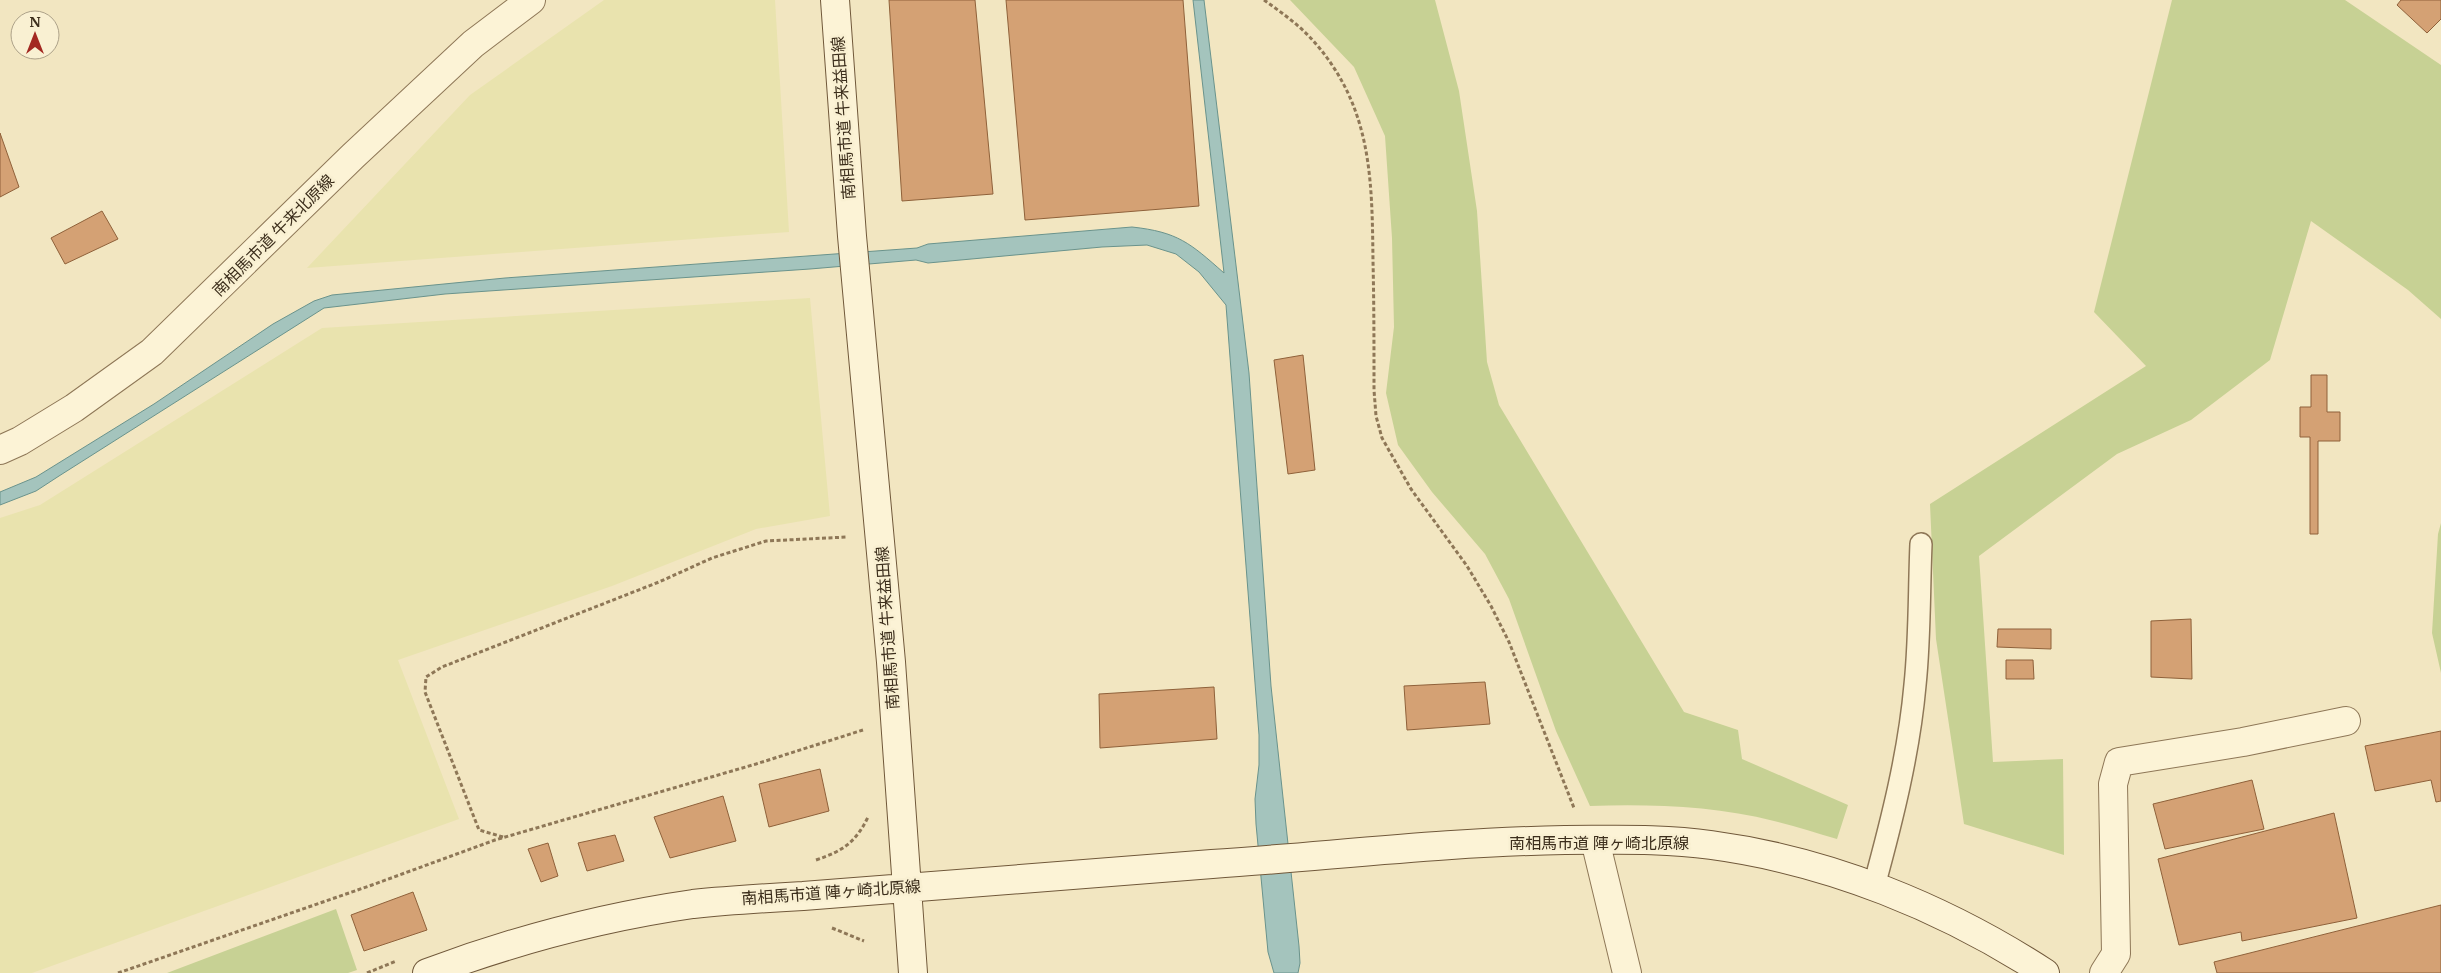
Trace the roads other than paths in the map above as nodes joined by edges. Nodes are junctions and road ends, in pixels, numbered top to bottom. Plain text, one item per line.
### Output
1 (530, 0) edge
2 (835, 0) edge
3 (0, 450) edge
4 (1921, 544) dead end
5 (2346, 722) dead end
6 (1595, 840) junction
7 (906, 886) junction
8 (1874, 886) junction
9 (427, 973) edge
10 (913, 973) edge
11 (1627, 973) edge
12 (2046, 973) edge
13 (2104, 973) edge

1 - 3 street, 南相馬市道 牛来北原線
2 - 7 street, 南相馬市道 牛来益田線
4 - 8 lane
5 - 13 street
6 - 7 street, 南相馬市道 陣ヶ崎北原線
6 - 8 street, 南相馬市道 陣ヶ崎北原線
6 - 11 street
7 - 9 street, 南相馬市道 陣ヶ崎北原線
7 - 10 street, 南相馬市道 牛来益田線
8 - 12 street, 南相馬市道 陣ヶ崎北原線

